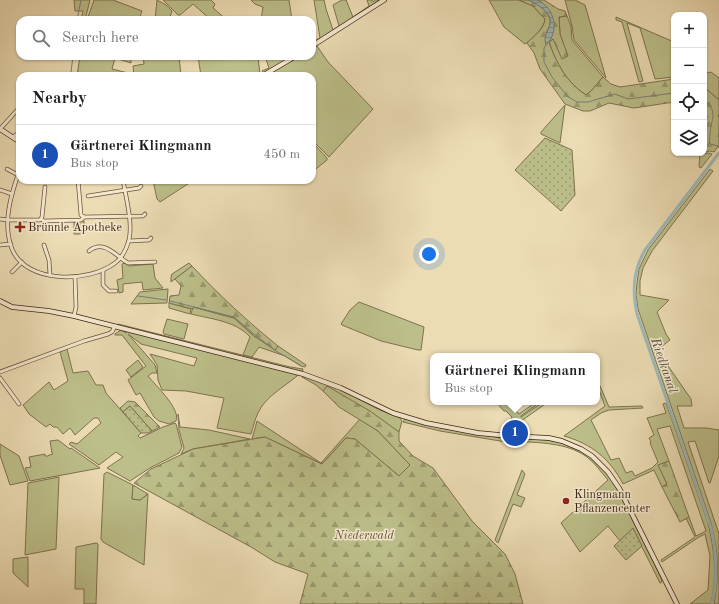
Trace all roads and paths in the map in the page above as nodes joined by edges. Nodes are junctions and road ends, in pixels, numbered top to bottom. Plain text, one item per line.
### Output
1 (384, 0) edge
2 (316, 43) edge
3 (289, 60) edge
4 (269, 72) edge
5 (16, 111) edge
6 (0, 129) edge
7 (16, 135) edge
8 (13, 137) junction
9 (16, 139) edge
10 (7, 169) dead end
11 (16, 174) edge
12 (16, 181) edge
13 (78, 184) edge
14 (124, 184) edge
15 (141, 186) dead end
16 (45, 187) dead end
17 (0, 190) edge
18 (125, 191) junction
19 (12, 194) junction
20 (88, 196) dead end
21 (145, 214) dead end
22 (129, 216) junction
23 (84, 217) junction
24 (0, 219) edge
25 (41, 219) junction
26 (8, 220) junction
27 (151, 238) dead end
28 (129, 241) junction
29 (11, 244) junction
30 (0, 245) edge
31 (44, 245) dead end
32 (89, 251) dead end
33 (120, 258) junction
34 (22, 262) junction
35 (155, 262) dead end
36 (103, 270) junction
37 (12, 272) dead end
38 (50, 275) junction
39 (75, 277) junction
40 (116, 291) dead end
41 (0, 301) edge
42 (74, 316) junction
43 (115, 326) junction
44 (0, 372) edge
45 (0, 378) edge
46 (19, 404) dead end
47 (677, 604) edge

1 - 2 main road
3 - 4 main road
5 - 6 street
6 - 8 main road
7 - 8 street
8 - 9 main road
10 - 11 street
12 - 19 street
13 - 23 street
14 - 18 street
15 - 18 street
16 - 25 street
17 - 19 street
18 - 20 street
18 - 22 street
19 - 26 street
21 - 22 street
22 - 23 street
22 - 28 street
23 - 25 street
24 - 26 street
25 - 26 street
26 - 29 street
27 - 28 street
28 - 33 street
29 - 30 street
29 - 34 street
31 - 38 street
32 - 33 street
33 - 35 street
33 - 36 street
34 - 37 street
34 - 38 street
36 - 39 street
36 - 40 street
38 - 39 street
39 - 42 street
41 - 42 main road
42 - 43 main road
43 - 44 street
43 - 47 main road
45 - 46 street

